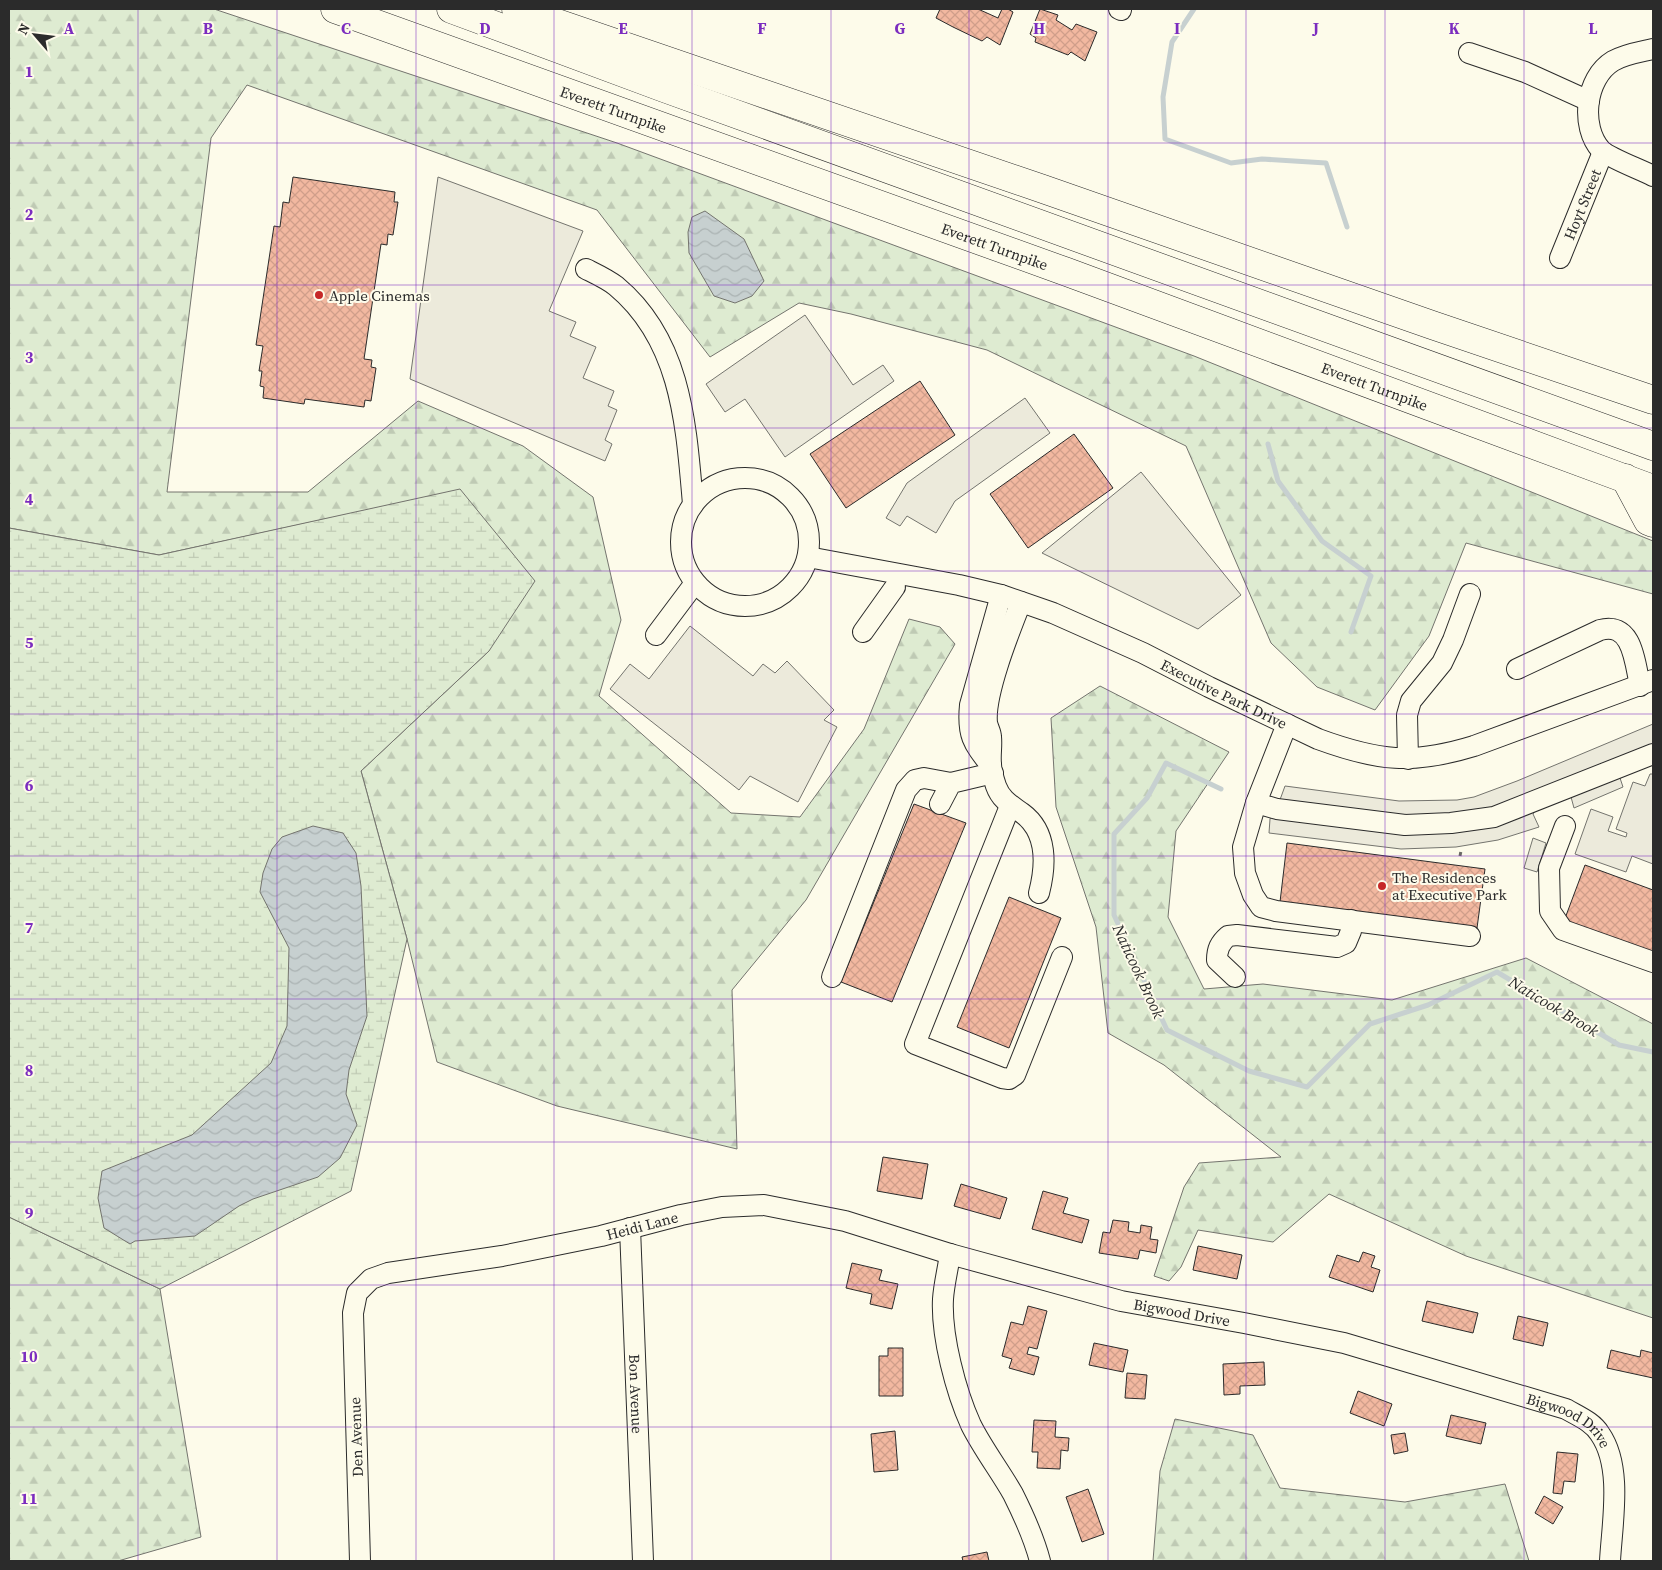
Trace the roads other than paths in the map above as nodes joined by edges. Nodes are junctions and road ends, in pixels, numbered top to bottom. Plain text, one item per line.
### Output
1 (335, 9) edge
2 (451, 9) edge
3 (516, 9) edge
4 (1653, 49) edge
5 (1469, 53) dead end
6 (1588, 101) junction
7 (1603, 152) junction
8 (1653, 176) edge
9 (1560, 258) dead end
10 (586, 269) dead end
11 (1653, 400) edge
12 (1653, 446) edge
13 (1625, 478) junction
14 (1653, 489) edge
15 (693, 504) junction
16 (1653, 523) edge
17 (808, 557) junction
18 (695, 582) junction
19 (895, 587) dead end
20 (1470, 594) dead end
21 (1001, 595) junction
22 (1022, 602) junction
23 (863, 632) dead end
24 (656, 635) dead end
25 (1517, 669) dead end
26 (1649, 685) edge
27 (1286, 724) junction
28 (1653, 754) edge
29 (1408, 759) junction
30 (992, 769) junction
31 (951, 783) junction
32 (1256, 803) junction
33 (940, 804) dead end
34 (1010, 806) junction
35 (1565, 826) dead end
36 (1038, 893) dead end
37 (1351, 920) junction
38 (1470, 936) dead end
39 (1062, 957) dead end
40 (1653, 962) edge
41 (832, 977) dead end
42 (1236, 977) dead end
43 (630, 1228) junction
44 (950, 1254) junction
45 (353, 1313) joint
46 (360, 1561) edge
47 (643, 1561) edge
48 (1040, 1561) edge
49 (1610, 1561) edge

1 - 13 highway, Everett Turnpike
2 - 12 highway
3 - 11 highway
4 - 6 street, Hoyt Street
5 - 6 street
6 - 7 street, Hoyt Street
7 - 8 street, Hoyt Street
7 - 9 street, Hoyt Street
10 - 15 street
13 - 14 highway, Everett Turnpike
13 - 16 highway
15 - 17 street
15 - 18 street
17 - 18 street
17 - 21 street, Executive Park Drive
18 - 24 street
19 - 23 street
20 - 29 street
21 - 22 street, Executive Park Drive
21 - 30 street
22 - 27 street, Executive Park Drive
22 - 30 street
25 - 26 street
26 - 29 street, Executive Park Drive
27 - 29 street, Executive Park Drive
27 - 32 street
28 - 32 street
30 - 31 street
30 - 34 street
31 - 33 street
31 - 41 street
32 - 37 street
34 - 36 street
34 - 39 street
35 - 40 street
37 - 38 street
37 - 42 street
43 - 44 street, Heidi Lane
43 - 45 street, Heidi Lane
43 - 47 street, Bon Avenue
44 - 48 street
44 - 49 street, Bigwood Drive
45 - 46 street, Den Avenue

